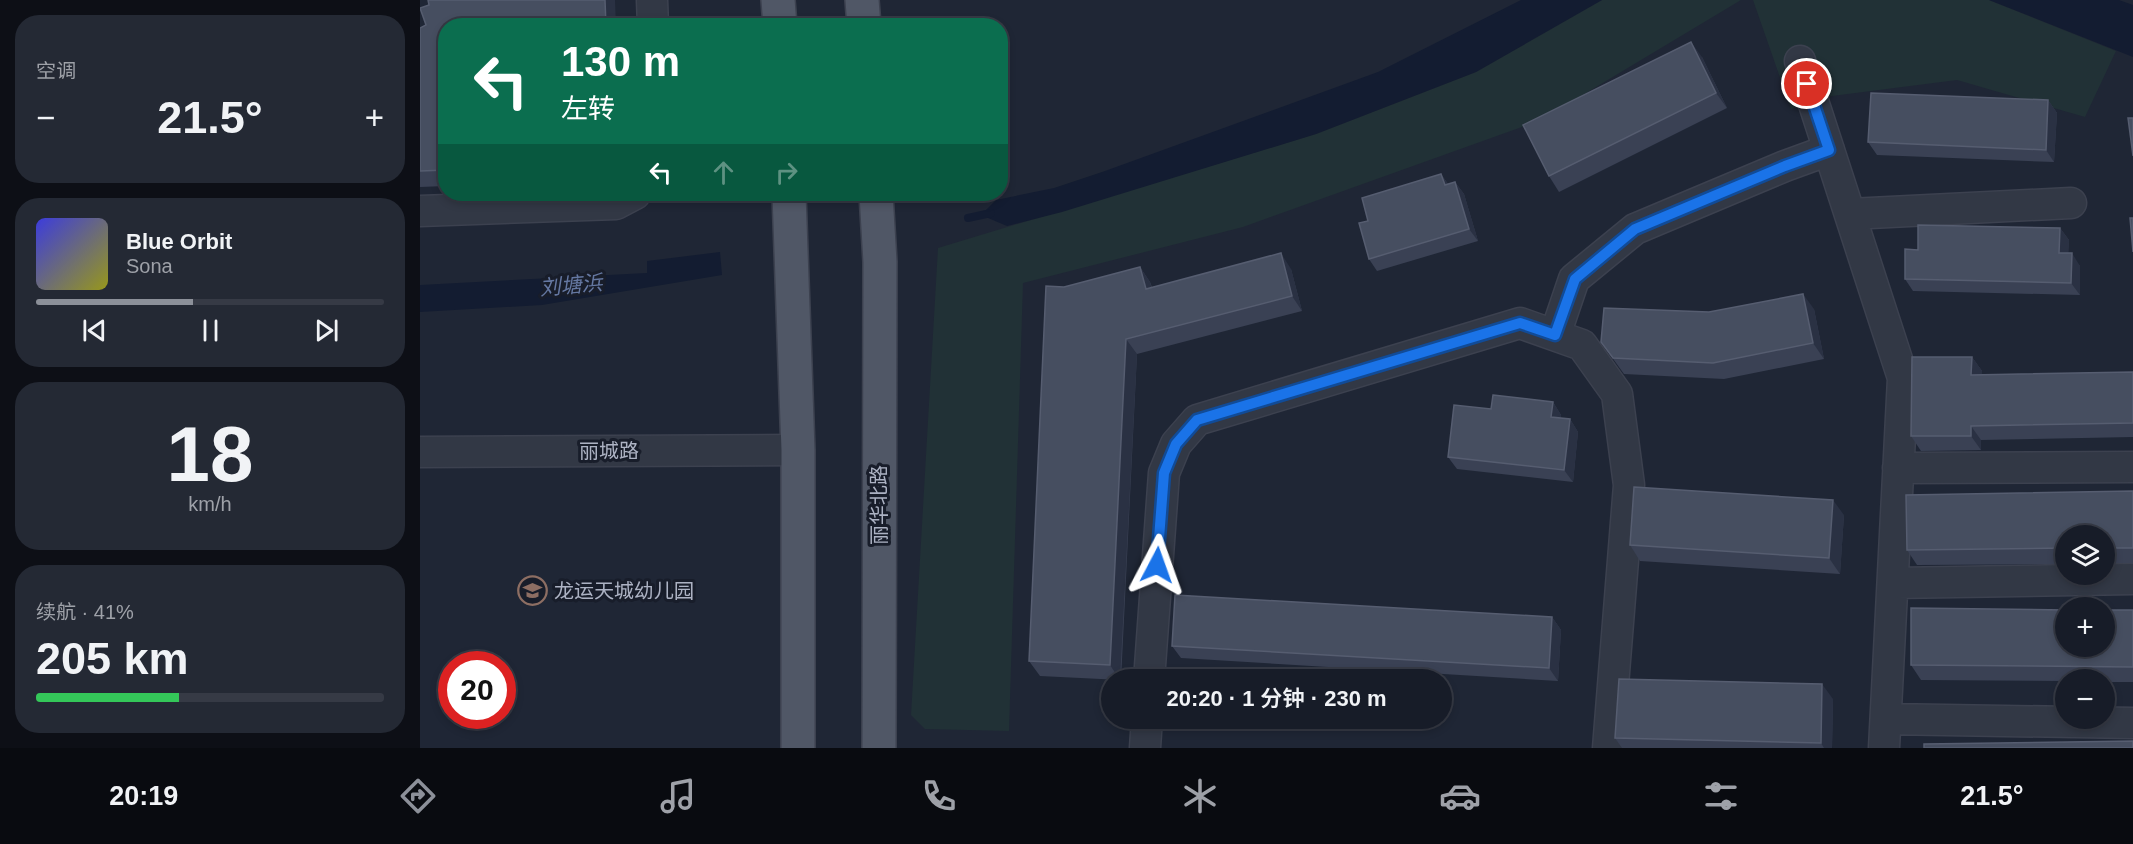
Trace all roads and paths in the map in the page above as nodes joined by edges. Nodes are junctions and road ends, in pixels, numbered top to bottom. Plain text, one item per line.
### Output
1 (652, 0) edge
2 (778, 0) edge
3 (862, 0) edge
4 (653, 18) edge
5 (779, 18) edge
6 (863, 18) edge
7 (1800, 62) dead end
8 (1829, 150) junction
9 (622, 201) edge
10 (789, 201) edge
11 (2072, 203) dead end
12 (877, 207) edge
13 (420, 211) edge
14 (1850, 214) junction
15 (1555, 335) junction
16 (798, 450) junction
17 (420, 452) edge
18 (2133, 467) edge
19 (1898, 468) junction
20 (2133, 579) edge
21 (1893, 583) junction
22 (1150, 669) edge
23 (2133, 723) edge
24 (1146, 729) edge
25 (1885, 734) edge
26 (798, 748) edge
27 (879, 748) edge
28 (1145, 748) edge
29 (1608, 748) edge

1 - 4 street
2 - 5 main road
3 - 6 main road
7 - 8 street
8 - 14 street
8 - 15 street
9 - 13 street
10 - 16 main road
11 - 14 street
12 - 27 main road, 丽华北路
14 - 19 street
15 - 22 street
15 - 29 street
16 - 17 street, 丽城路
16 - 26 main road
18 - 19 street
19 - 21 street
20 - 21 street
21 - 25 street
23 - 25 street
24 - 28 street

